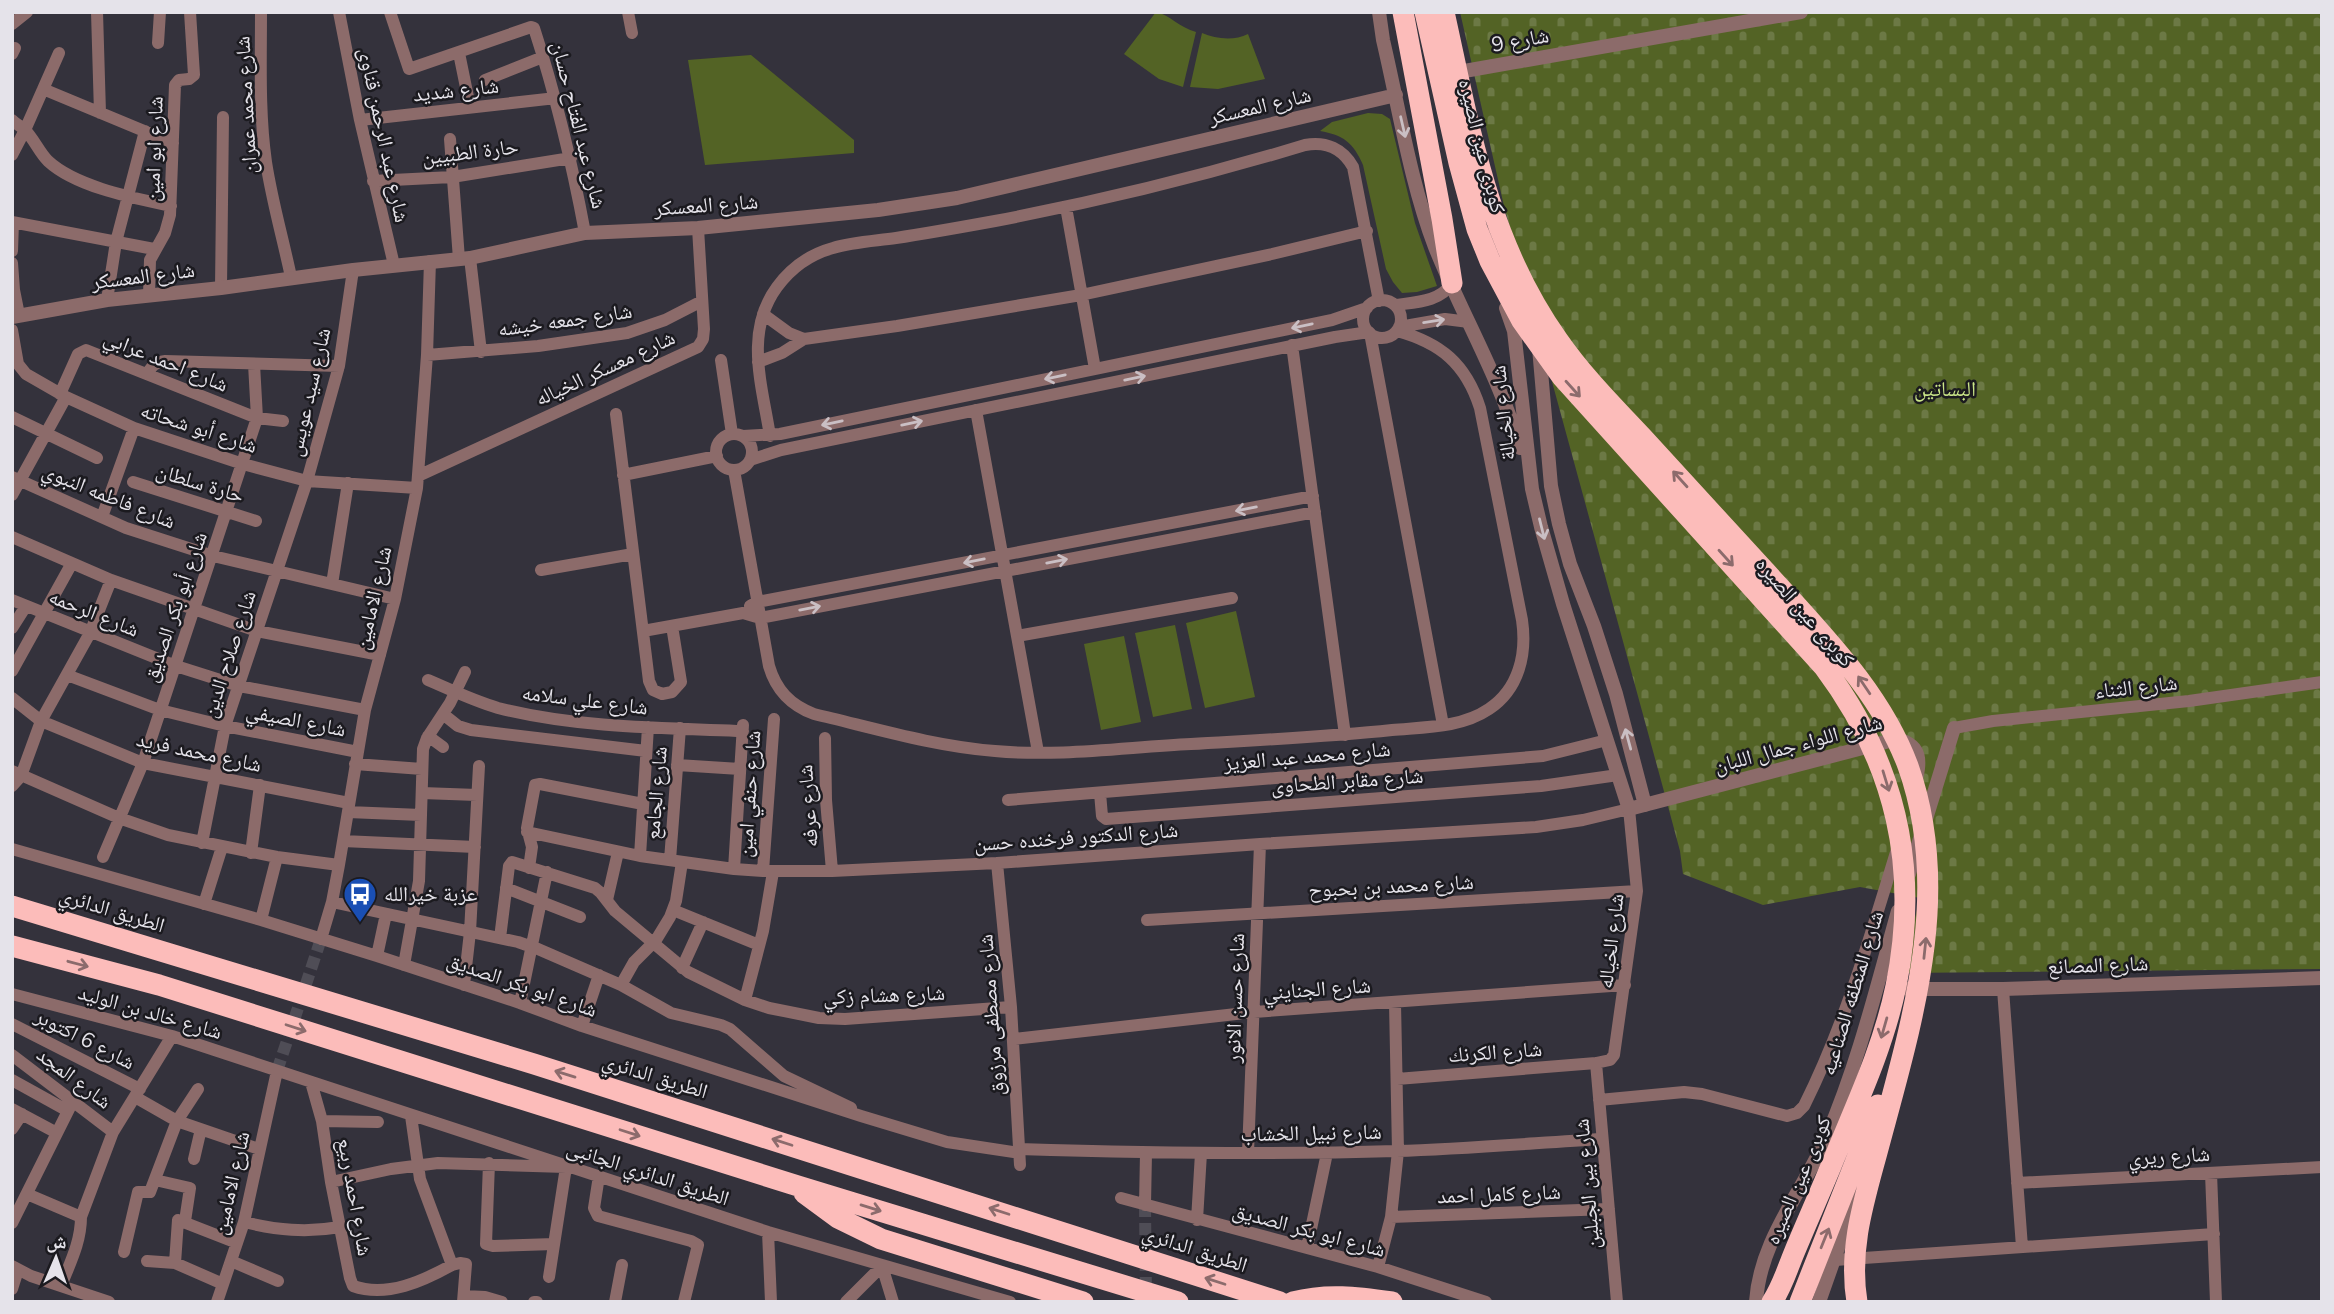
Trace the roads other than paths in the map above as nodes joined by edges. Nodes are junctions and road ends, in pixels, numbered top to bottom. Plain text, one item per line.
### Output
1 (27, 12) edge
2 (97, 12) edge
3 (160, 12) edge
4 (190, 12) edge
5 (261, 12) edge
6 (339, 12) edge
7 (390, 12) edge
8 (628, 12) edge
9 (1379, 12) edge
10 (1404, 12) edge
11 (1418, 12) edge
12 (1425, 12) edge
13 (1439, 12) edge
14 (1444, 12) edge
15 (1801, 12) edge
16 (12, 24) edge
17 (632, 33) dead end
18 (158, 43) dead end
19 (59, 53) dead end
20 (459, 53) junction
21 (543, 57) junction
22 (1453, 73) junction
23 (485, 80) dead end
24 (43, 89) junction
25 (1396, 95) junction
26 (556, 98) junction
27 (470, 107) junction
28 (100, 113) junction
29 (223, 117) dead end
30 (12, 120) edge
31 (360, 120) junction
32 (26, 130) junction
33 (145, 131) junction
34 (450, 139) dead end
35 (173, 143) junction
36 (12, 155) edge
37 (571, 158) junction
38 (452, 177) junction
39 (373, 181) junction
40 (128, 197) junction
41 (171, 206) junction
42 (1066, 207) junction
43 (13, 222) edge
44 (698, 228) junction
45 (1367, 231) junction
46 (586, 233) junction
47 (116, 242) junction
48 (154, 250) junction
49 (12, 251) edge
50 (464, 258) junction
51 (430, 261) junction
52 (12, 263) edge
53 (394, 265) junction
54 (353, 270) junction
55 (292, 277) junction
56 (1452, 283) junction
57 (221, 288) junction
58 (1081, 295) junction
59 (149, 296) junction
60 (107, 300) junction
61 (702, 301) junction
62 (1379, 301) junction
63 (1395, 305) junction
64 (1367, 308) junction
65 (763, 314) junction
66 (16, 316) edge
67 (1469, 322) junction
68 (1398, 329) junction
69 (12, 330) edge
70 (1369, 333) junction
71 (804, 340) junction
72 (1292, 345) junction
73 (481, 352) junction
74 (427, 355) junction
75 (721, 360) dead end
76 (758, 362) junction
77 (254, 364) junction
78 (339, 366) junction
79 (1095, 369) junction
80 (147, 374) junction
81 (1107, 383) junction
82 (1089, 387) junction
83 (63, 396) junction
84 (976, 410) junction
85 (616, 414) dead end
86 (12, 417) edge
87 (257, 418) junction
88 (283, 421) dead end
89 (134, 428) junction
90 (45, 434) junction
91 (738, 435) junction
92 (770, 436) junction
93 (717, 456) junction
94 (97, 458) dead end
95 (750, 460) junction
96 (243, 464) junction
97 (734, 470) junction
98 (623, 475) junction
99 (16, 479) edge
100 (307, 481) junction
101 (133, 482) dead end
102 (418, 482) junction
103 (348, 483) junction
104 (1532, 489) junction
105 (12, 495) edge
106 (1313, 496) junction
107 (228, 512) junction
108 (1315, 512) junction
109 (102, 517) junction
110 (256, 521) dead end
111 (12, 537) edge
112 (633, 554) junction
113 (1002, 555) junction
114 (213, 556) junction
115 (72, 563) junction
116 (541, 570) dead end
117 (277, 571) junction
118 (1005, 571) junction
119 (111, 580) junction
120 (332, 584) junction
121 (1232, 598) dead end
122 (395, 599) junction
123 (12, 600) edge
124 (757, 602) junction
125 (26, 606) junction
126 (194, 609) junction
127 (743, 613) junction
128 (46, 614) junction
129 (760, 618) junction
130 (672, 626) junction
131 (1594, 626) junction
132 (12, 628) edge
133 (257, 631) junction
134 (643, 631) junction
135 (90, 633) junction
136 (1574, 635) junction
137 (1017, 636) junction
138 (380, 655) junction
139 (1606, 662) junction
140 (176, 666) junction
141 (1585, 670) junction
142 (12, 671) edge
143 (466, 672) dead end
144 (67, 675) junction
145 (428, 680) dead end
146 (2322, 682) edge
147 (239, 686) junction
148 (456, 692) junction
149 (12, 698) edge
150 (160, 710) junction
151 (365, 710) junction
152 (443, 714) junction
153 (774, 719) dead end
154 (41, 722) junction
155 (1443, 725) junction
156 (225, 726) junction
157 (648, 727) junction
158 (680, 728) junction
159 (1954, 728) joint
160 (1345, 735) junction
161 (428, 736) junction
162 (825, 738) dead end
163 (1607, 740) junction
164 (443, 747) dead end
165 (646, 751) junction
166 (1038, 752) junction
167 (356, 758) junction
168 (143, 763) junction
169 (677, 765) junction
170 (479, 766) dead end
171 (422, 769) junction
172 (740, 769) junction
173 (1618, 775) junction
174 (215, 776) junction
175 (15, 778) edge
176 (260, 785) junction
177 (422, 793) junction
178 (1100, 793) junction
179 (477, 795) junction
180 (1008, 800) dead end
181 (643, 804) junction
182 (1645, 805) junction
183 (348, 808) junction
184 (1927, 808) junction
185 (1629, 809) junction
186 (1910, 809) junction
187 (421, 815) junction
188 (119, 818) junction
189 (527, 832) junction
190 (12, 841) edge
191 (343, 841) junction
192 (202, 843) junction
193 (421, 844) junction
194 (1260, 844) junction
195 (222, 847) junction
196 (475, 847) junction
197 (12, 849) edge
198 (618, 852) junction
199 (251, 853) junction
200 (36, 855) junction
201 (640, 856) junction
202 (103, 857) dead end
203 (277, 858) junction
204 (676, 861) junction
205 (997, 863) junction
206 (339, 865) junction
207 (530, 868) junction
208 (734, 869) junction
209 (768, 871) junction
210 (832, 871) junction
211 (547, 872) junction
212 (506, 888) junction
213 (1637, 891) junction
214 (607, 900) junction
215 (539, 901) junction
216 (332, 902) junction
217 (204, 904) junction
218 (12, 906) edge
219 (673, 910) junction
220 (386, 914) junction
221 (1257, 914) junction
222 (580, 918) dead end
223 (412, 919) junction
224 (261, 920) junction
225 (1147, 920) dead end
226 (703, 922) junction
227 (470, 932) junction
228 (500, 938) junction
229 (321, 939) junction
230 (653, 944) junction
231 (759, 945) junction
232 (12, 946) edge
233 (531, 946) junction
234 (377, 956) junction
235 (404, 965) junction
236 (682, 968) junction
237 (599, 975) junction
238 (2322, 978) edge
239 (464, 985) junction
240 (621, 985) junction
241 (1625, 985) junction
242 (1924, 989) junction
243 (2003, 989) junction
244 (1875, 990) junction
245 (12, 994) edge
246 (745, 1000) junction
247 (520, 1003) junction
248 (1395, 1003) junction
249 (1011, 1007) junction
250 (1254, 1013) junction
251 (12, 1024) edge
252 (1911, 1025) junction
253 (582, 1026) junction
254 (171, 1039) junction
255 (1013, 1039) junction
256 (13, 1058) edge
257 (1595, 1063) junction
258 (276, 1075) junction
259 (1397, 1079) junction
260 (12, 1080) edge
261 (311, 1082) junction
262 (198, 1089) dead end
263 (137, 1093) junction
264 (1599, 1100) junction
265 (71, 1106) junction
266 (17, 1111) edge
267 (411, 1116) junction
268 (861, 1116) junction
269 (177, 1121) junction
270 (322, 1121) junction
271 (378, 1122) dead end
272 (12, 1129) edge
273 (201, 1129) junction
274 (113, 1132) junction
275 (57, 1133) junction
276 (1602, 1139) junction
277 (259, 1149) junction
278 (1398, 1151) junction
279 (1146, 1153) junction
280 (1201, 1153) junction
281 (1248, 1153) junction
282 (1326, 1153) junction
283 (1020, 1156) junction
284 (194, 1159) dead end
285 (489, 1163) junction
286 (417, 1165) junction
287 (566, 1167) junction
288 (2322, 1167) edge
289 (2211, 1173) junction
290 (599, 1175) junction
291 (155, 1180) junction
292 (331, 1182) junction
293 (2017, 1183) junction
294 (798, 1186) junction
295 (27, 1194) junction
296 (1121, 1198) dead end
297 (1145, 1205) junction
298 (1609, 1209) junction
299 (81, 1217) junction
300 (1391, 1217) junction
301 (1197, 1220) junction
302 (185, 1221) junction
303 (244, 1222) junction
304 (12, 1223) edge
305 (340, 1227) junction
306 (768, 1232) junction
307 (2214, 1234) junction
308 (237, 1243) junction
309 (554, 1244) junction
310 (2022, 1247) junction
311 (1307, 1248) junction
312 (124, 1251) dead end
313 (1835, 1260) junction
314 (147, 1261) dead end
315 (231, 1261) junction
316 (175, 1263) junction
317 (452, 1265) junction
318 (622, 1265) dead end
319 (882, 1266) junction
320 (1378, 1267) junction
321 (15, 1268) edge
322 (549, 1277) dead end
323 (278, 1281) dead end
324 (223, 1284) junction
325 (61, 1286) junction
326 (12, 1289) edge
327 (387, 1296) edge
328 (463, 1299) edge
329 (109, 1302) edge
330 (216, 1302) edge
331 (502, 1302) edge
332 (615, 1302) edge
333 (684, 1302) edge
334 (771, 1302) edge
335 (846, 1302) edge
336 (893, 1302) edge
337 (1010, 1302) edge
338 (1083, 1302) edge
339 (1178, 1302) edge
340 (1280, 1302) edge
341 (1293, 1302) edge
342 (1392, 1302) edge
343 (1486, 1302) edge
344 (1617, 1302) edge
345 (1756, 1302) edge
346 (1772, 1302) edge
347 (1800, 1302) edge
348 (1819, 1302) edge
349 (1857, 1302) edge
350 (2216, 1302) edge

1 - 16 street
2 - 28 street
3 - 18 street
4 - 35 street, شارع ابو امين
5 - 55 street, شارع محمد عمران
6 - 31 street, شارع عبد الرحمن قناوى
7 - 20 street
8 - 17 street
9 - 25 street
10 - 56 highway
11 - 104 street, شارع الخيالة
12 -> 346 highway, كوبرى عين الصيره
13 - 22 street, شارع الخيالة
252 -> 14 highway, كوبرى عين الصيره
15 - 22 street, شارع 9
19 - 24 street
20 - 21 street, شارع عبد الفتاح حسان
20 - 27 street
21 - 23 street
21 - 26 street, شارع عبد الفتاح حسان
22 - 131 street, شارع الخيالة
24 - 28 street
24 - 32 street
25 - 44 street, شارع المعسكر
25 -> 56 street
26 - 27 street, شارع شديد
26 - 37 street, شارع عبد الفتاح حسان
27 - 31 street, شارع شديد
28 - 33 street
29 - 57 street
30 - 32 street
31 - 39 street, شارع عبد الرحمن قناوى
32 - 36 street
32 - 40 street
33 - 35 street
33 - 40 street
34 - 38 street
35 - 41 street, شارع ابو امين
37 - 38 street, حارة الطبيين
37 - 46 street, شارع عبد الفتاح حسان
38 - 39 street, حارة الطبيين
38 - 50 street
39 - 53 street, شارع عبد الرحمن قناوى
40 - 41 street
40 - 47 street
41 - 48 street, شارع ابو امين
42 - 45 street
42 - 58 street
42 - 65 street
43 - 47 street
43 - 49 street
44 - 46 street, شارع المعسكر
44 - 61 street, شارع معسكر الخياله
45 - 58 street
45 - 62 street
46 - 50 street, شارع المعسكر
47 - 48 street
47 - 60 street
48 - 59 street, شارع ابو امين
50 - 51 street, شارع المعسكر
50 - 73 street
51 - 53 street, شارع المعسكر
51 - 74 street, شارع الامامين
52 - 66 street
53 - 54 street, شارع المعسكر
54 - 55 street, شارع المعسكر
54 - 78 street, شارع سيد عويس
55 - 57 street, شارع المعسكر
56 - 63 street
56 - 67 street
57 - 59 street, شارع المعسكر
58 - 71 street
58 - 79 street
59 - 60 street, شارع المعسكر
60 - 66 street, شارع المعسكر
61 - 73 street, شارع جمعه خيشه
61 - 102 street, شارع معسكر الخياله
62 - 63 street
62 - 64 street
63 - 68 street
64 - 70 street
64 -> 79 street
65 - 71 street
65 - 76 street
68 -> 67 street
67 - 104 street
68 - 70 street
68 - 155 street
69 - 83 street, شارع أبو شحاته
70 - 72 street
70 - 155 street
71 - 76 street
81 -> 72 street
72 - 106 street
73 - 74 street, شارع جمعه خيشه
74 - 102 street, شارع الامامين
75 - 91 street
76 - 92 street
77 - 78 street
77 - 80 street
77 - 87 street, شارع أبو بكر الصديق
78 - 100 street, شارع سيد عويس
79 - 81 street
79 - 82 street
79 -> 92 street
80 - 83 street, شارع احمد عرابي
80 - 87 street, شارع احمد عرابي
81 - 82 street
82 - 84 street
83 - 89 street, شارع أبو شحاته
83 - 90 street
95 -> 84 street
84 - 113 street
85 - 98 street
86 - 90 street
87 - 88 street, شارع احمد عرابي
87 - 96 street, شارع أبو بكر الصديق
89 - 96 street, شارع أبو شحاته
89 - 109 street
90 - 94 street
90 - 99 street
91 - 92 street
91 - 93 street
91 - 95 street
93 - 97 street
93 - 98 street
95 - 97 street
96 - 100 street, شارع أبو شحاته
96 - 107 street, شارع أبو بكر الصديق
97 - 124 street
98 - 112 street
99 - 105 street
99 - 109 street, شارع فاطمه النبوي
100 - 103 street, شارع أبو شحاته
100 - 117 street, شارع صلاح الدين
101 - 107 street, حارة سلطان
102 - 103 street, شارع أبو شحاته
102 - 122 street, شارع الامامين
103 - 120 street
104 -> 136 street, شارع الخيالة
106 - 108 street
106 -> 113 street
107 - 110 street, حارة سلطان
107 - 114 street, شارع أبو بكر الصديق
118 -> 108 street
108 - 160 street
109 - 114 street, شارع فاطمه النبوي
111 - 115 street
112 - 116 street
112 - 134 street
113 - 118 street
113 -> 124 street
114 - 117 street, شارع فاطمه النبوي
114 - 126 street, شارع أبو بكر الصديق
115 - 119 street
115 - 128 street
117 - 120 street, شارع فاطمه النبوي
117 - 133 street, شارع صلاح الدين
129 -> 118 street
118 - 137 street
119 - 126 street
119 - 135 street
120 - 122 street, شارع فاطمه النبوي
121 - 137 street
122 - 138 street, شارع الامامين
123 - 125 street, شارع الرحمه
124 - 127 street
124 - 129 street
125 - 128 street, شارع الرحمه
125 - 132 street
126 - 133 street
126 - 140 street, شارع أبو بكر الصديق
127 - 129 street
127 - 130 street
128 - 135 street, شارع الرحمه
128 - 142 street
129 - 166 street
130 - 134 street
130 - 134 street
131 - 136 street
131 - 139 street, شارع الخيالة
133 - 138 street
133 - 147 street, شارع صلاح الدين
135 - 140 street, شارع الرحمه
135 - 144 street
136 - 141 street, شارع الخيالة
137 - 166 street
138 - 151 street, شارع الامامين
139 - 141 street
182 -> 139 street, شارع الخيالة
140 - 147 street, شارع الرحمه
140 - 150 street, شارع أبو بكر الصديق
141 - 163 street, شارع الخيالة
143 - 148 street
144 - 150 street, شارع الصيفي
144 - 154 street
145 - 148 street, شارع علي سلامه
146 - 159 street, شارع الثناء
147 - 151 street, شارع الرحمه
147 - 156 street, شارع صلاح الدين
148 - 152 street
148 - 157 street, شارع علي سلامه
149 - 154 street, شارع محمد فريد
150 - 156 street, شارع الصيفي
150 - 168 street, شارع أبو بكر الصديق
151 - 167 street, شارع الامامين
152 - 161 street
152 - 165 street
153 - 209 street, شارع حنفي امين
154 - 168 street, شارع محمد فريد
154 - 175 street
155 - 160 street
156 - 167 street, شارع الصيفي
156 - 174 street, شارع صلاح الدين
157 - 158 street, شارع علي سلامه
157 - 165 street
158 - 169 street, شارع الجامع
158 - 172 street, شارع علي سلامه
159 - 184 street, شارع المنطقه الصناعيه
160 - 166 street
161 - 164 street
161 - 171 street
162 - 210 street, شارع عرفه
163 - 173 street, شارع الخيالة
163 - 178 street, شارع محمد عبد العزيز
165 - 181 street
167 - 171 street, شارع الصيفي
167 - 183 street, شارع الامامين
168 - 174 street, شارع محمد فريد
168 - 188 street, شارع أبو بكر الصديق
169 - 172 street
169 - 204 street, شارع الجامع
170 - 179 street
171 - 177 street
172 - 208 street
173 - 178 street, شارع مقابر الطحاوى
173 - 185 street, شارع الخيالة
174 - 176 street, شارع محمد فريد
174 - 192 street, شارع صلاح الدين
175 - 188 street
176 - 183 street, شارع محمد فريد
176 - 199 street
177 - 179 street
177 - 187 street
178 - 180 street, شارع محمد عبد العزيز
179 - 196 street
181 - 189 street
181 - 201 street
182 - 185 street, شارع اللواء جمال اللبان
182 - 186 street, شارع اللواء جمال اللبان
183 - 187 street, شارع محمد فريد
183 - 191 street, شارع الامامين
184 - 186 street
184 - 244 street, شارع المنطقه الصناعيه
185 - 194 street, شارع الدكتور فرخنده حسن
185 - 213 street, شارع الخياله
186 - 264 street
187 - 193 street
188 - 192 street
188 - 202 street, شارع أبو بكر الصديق
189 - 198 street, شارع الدكتور فرخنده حسن
189 - 207 street
190 - 200 street
191 - 193 street
191 - 206 street, شارع الامامين
192 - 195 street
193 - 196 street
193 - 223 street
194 - 205 street, شارع الدكتور فرخنده حسن
194 - 221 street, شارع حسن الانور
195 - 199 street
195 - 217 street
196 - 227 street
197 - 200 street, شارع ابو بكر الصديق
198 - 201 street, شارع الدكتور فرخنده حسن
198 - 214 street
199 - 203 street
200 - 217 street, شارع ابو بكر الصديق
201 - 204 street, شارع الدكتور فرخنده حسن
203 - 206 street
203 - 224 street
204 - 208 street, شارع الدكتور فرخنده حسن
204 - 219 street, شارع الجامع
205 - 210 street, شارع الدكتور فرخنده حسن
205 - 249 street, شارع مصطفى مرزوق
206 - 216 street, شارع الامامين
207 - 211 street, شارع هشام زكي
207 - 212 street, شارع هشام زكي
208 - 209 street, شارع الدكتور فرخنده حسن
209 - 210 street, شارع الدكتور فرخنده حسن
209 - 231 street, شارع حنفي امين
211 - 214 street, شارع هشام زكي
211 - 215 street
212 - 215 street
212 - 228 street
213 - 221 street, شارع محمد بن بحبوح
213 - 241 street, شارع الخياله
214 - 230 street, شارع هشام زكي
215 - 222 street
215 - 233 street
216 - 220 street
216 - 229 street, شارع الامامين
217 - 224 street, شارع ابو بكر الصديق
340 -> 218 highway, الطريق الدائري
219 - 226 street
219 - 230 street, شارع الجامع
220 - 223 street
220 - 234 street
221 - 225 street, شارع محمد بن بحبوح
221 - 250 street, شارع حسن الانور
223 - 227 street
223 - 235 street
224 - 229 street, شارع ابو بكر الصديق
226 - 231 street
226 - 236 street
227 - 228 street
227 - 239 street
228 - 233 street
229 - 234 street, شارع ابو بكر الصديق
230 - 236 street, شارع هشام زكي
230 - 240 street, شارع الجامع
231 - 246 street, شارع حنفي امين
232 -> 294 highway
233 - 237 street
233 - 247 street
234 - 235 street, شارع ابو بكر الصديق
235 - 239 street, شارع ابو بكر الصديق
236 - 246 street, شارع هشام زكي
237 - 240 street
237 - 253 street
238 - 243 street, شارع المصانع
239 - 247 street, شارع ابو بكر الصديق
240 - 268 street
241 - 248 street, شارع الجنايني
241 - 257 street, شارع الخياله
242 - 243 street, شارع المصانع
242 - 244 street, شارع المصانع
242 - 313 street
243 - 293 street
244 - 345 street, شارع المنطقه الصناعيه
245 - 254 street, شارع خالد بن الوليد
246 - 249 street, شارع هشام زكي
247 - 253 street, شارع ابو بكر الصديق
248 - 250 street, شارع الجنايني
248 - 259 street
249 - 255 street, شارع مصطفى مرزوق
250 - 255 street, شارع الجنايني
250 - 281 street, شارع حسن الانور
251 - 263 street, شارع 6 اكتوبر
347 -> 252 highway
252 - 349 highway, كوبرى عين الصيره
253 - 268 street, شارع ابو بكر الصديق
254 - 258 street, شارع خالد بن الوليد
254 - 263 street
255 - 283 street, شارع مصطفى مرزوق
256 - 265 street, شارع المجد
257 - 259 street, شارع الكرنك
257 - 264 street, شارع بين الجبلين
258 - 261 street, الطريق الدائري الجانبى
258 - 277 street, شارع الامامين
259 - 278 street
260 - 265 street
261 - 267 street, الطريق الدائري الجانبى
261 - 270 street, شارع احمد ربيع
262 - 269 street
263 - 269 street, شارع 6 اكتوبر
263 - 274 street
264 - 276 street, شارع بين الجبلين
265 - 274 street, شارع المجد
265 - 275 street
266 - 272 street
266 - 275 street
267 - 286 street
267 - 287 street, الطريق الدائري الجانبى
268 - 283 street, شارع ابو بكر الصديق
269 - 273 street, شارع 6 اكتوبر
269 - 291 street
270 - 271 street
270 - 292 street, شارع احمد ربيع
273 - 277 street, شارع 6 اكتوبر
273 - 284 street
274 - 299 street
275 - 295 street
276 - 278 street, شارع نبيل الخشاب
276 - 298 street, شارع بين الجبلين
277 - 303 street, شارع الامامين
278 - 282 street, شارع نبيل الخشاب
278 - 300 street
279 - 280 street, شارع نبيل الخشاب
279 - 283 street, شارع نبيل الخشاب
279 - 297 street
280 - 281 street, شارع نبيل الخشاب
280 - 301 street
281 - 282 street, شارع نبيل الخشاب
282 - 311 street
285 - 286 street
285 - 287 street
285 - 309 street
286 - 292 street
286 - 317 street
287 - 290 street, الطريق الدائري الجانبى
287 - 309 street
288 - 289 street, شارع ريري
289 - 293 street, شارع ريري
289 - 307 street
290 - 306 street, الطريق الدائري الجانبى
290 - 333 street
291 - 302 street
291 - 312 street
292 - 305 street, شارع احمد ربيع
293 - 310 street
294 - 338 highway
294 -> 339 highway
295 - 299 street
295 - 304 street
296 - 297 street, شارع ابو بكر الصديق
297 - 301 street, شارع ابو بكر الصديق
298 - 300 street, شارع كامل احمد
298 - 344 street, شارع بين الجبلين
299 - 325 street
300 - 320 street
301 - 311 street, شارع ابو بكر الصديق
302 - 308 street
302 - 316 street
303 - 305 street
303 - 308 street, شارع الامامين
305 - 327 street, شارع احمد ربيع
306 - 319 street, الطريق الدائري الجانبى
306 - 334 street
307 - 310 street
307 - 350 street
308 - 315 street, شارع الامامين
309 - 322 street
310 - 313 street
311 - 320 street, شارع ابو بكر الصديق
313 - 348 street
314 - 316 street
315 - 323 street
315 - 324 street, شارع الامامين
316 - 324 street
317 - 327 street
317 - 328 street
318 - 332 street
319 - 335 street
319 - 336 street
319 - 337 street, الطريق الدائري الجانبى
320 - 343 street, شارع ابو بكر الصديق
321 - 325 street
321 - 326 street
324 - 330 street, شارع الامامين
325 - 329 street
328 - 331 street
341 - 342 highway

